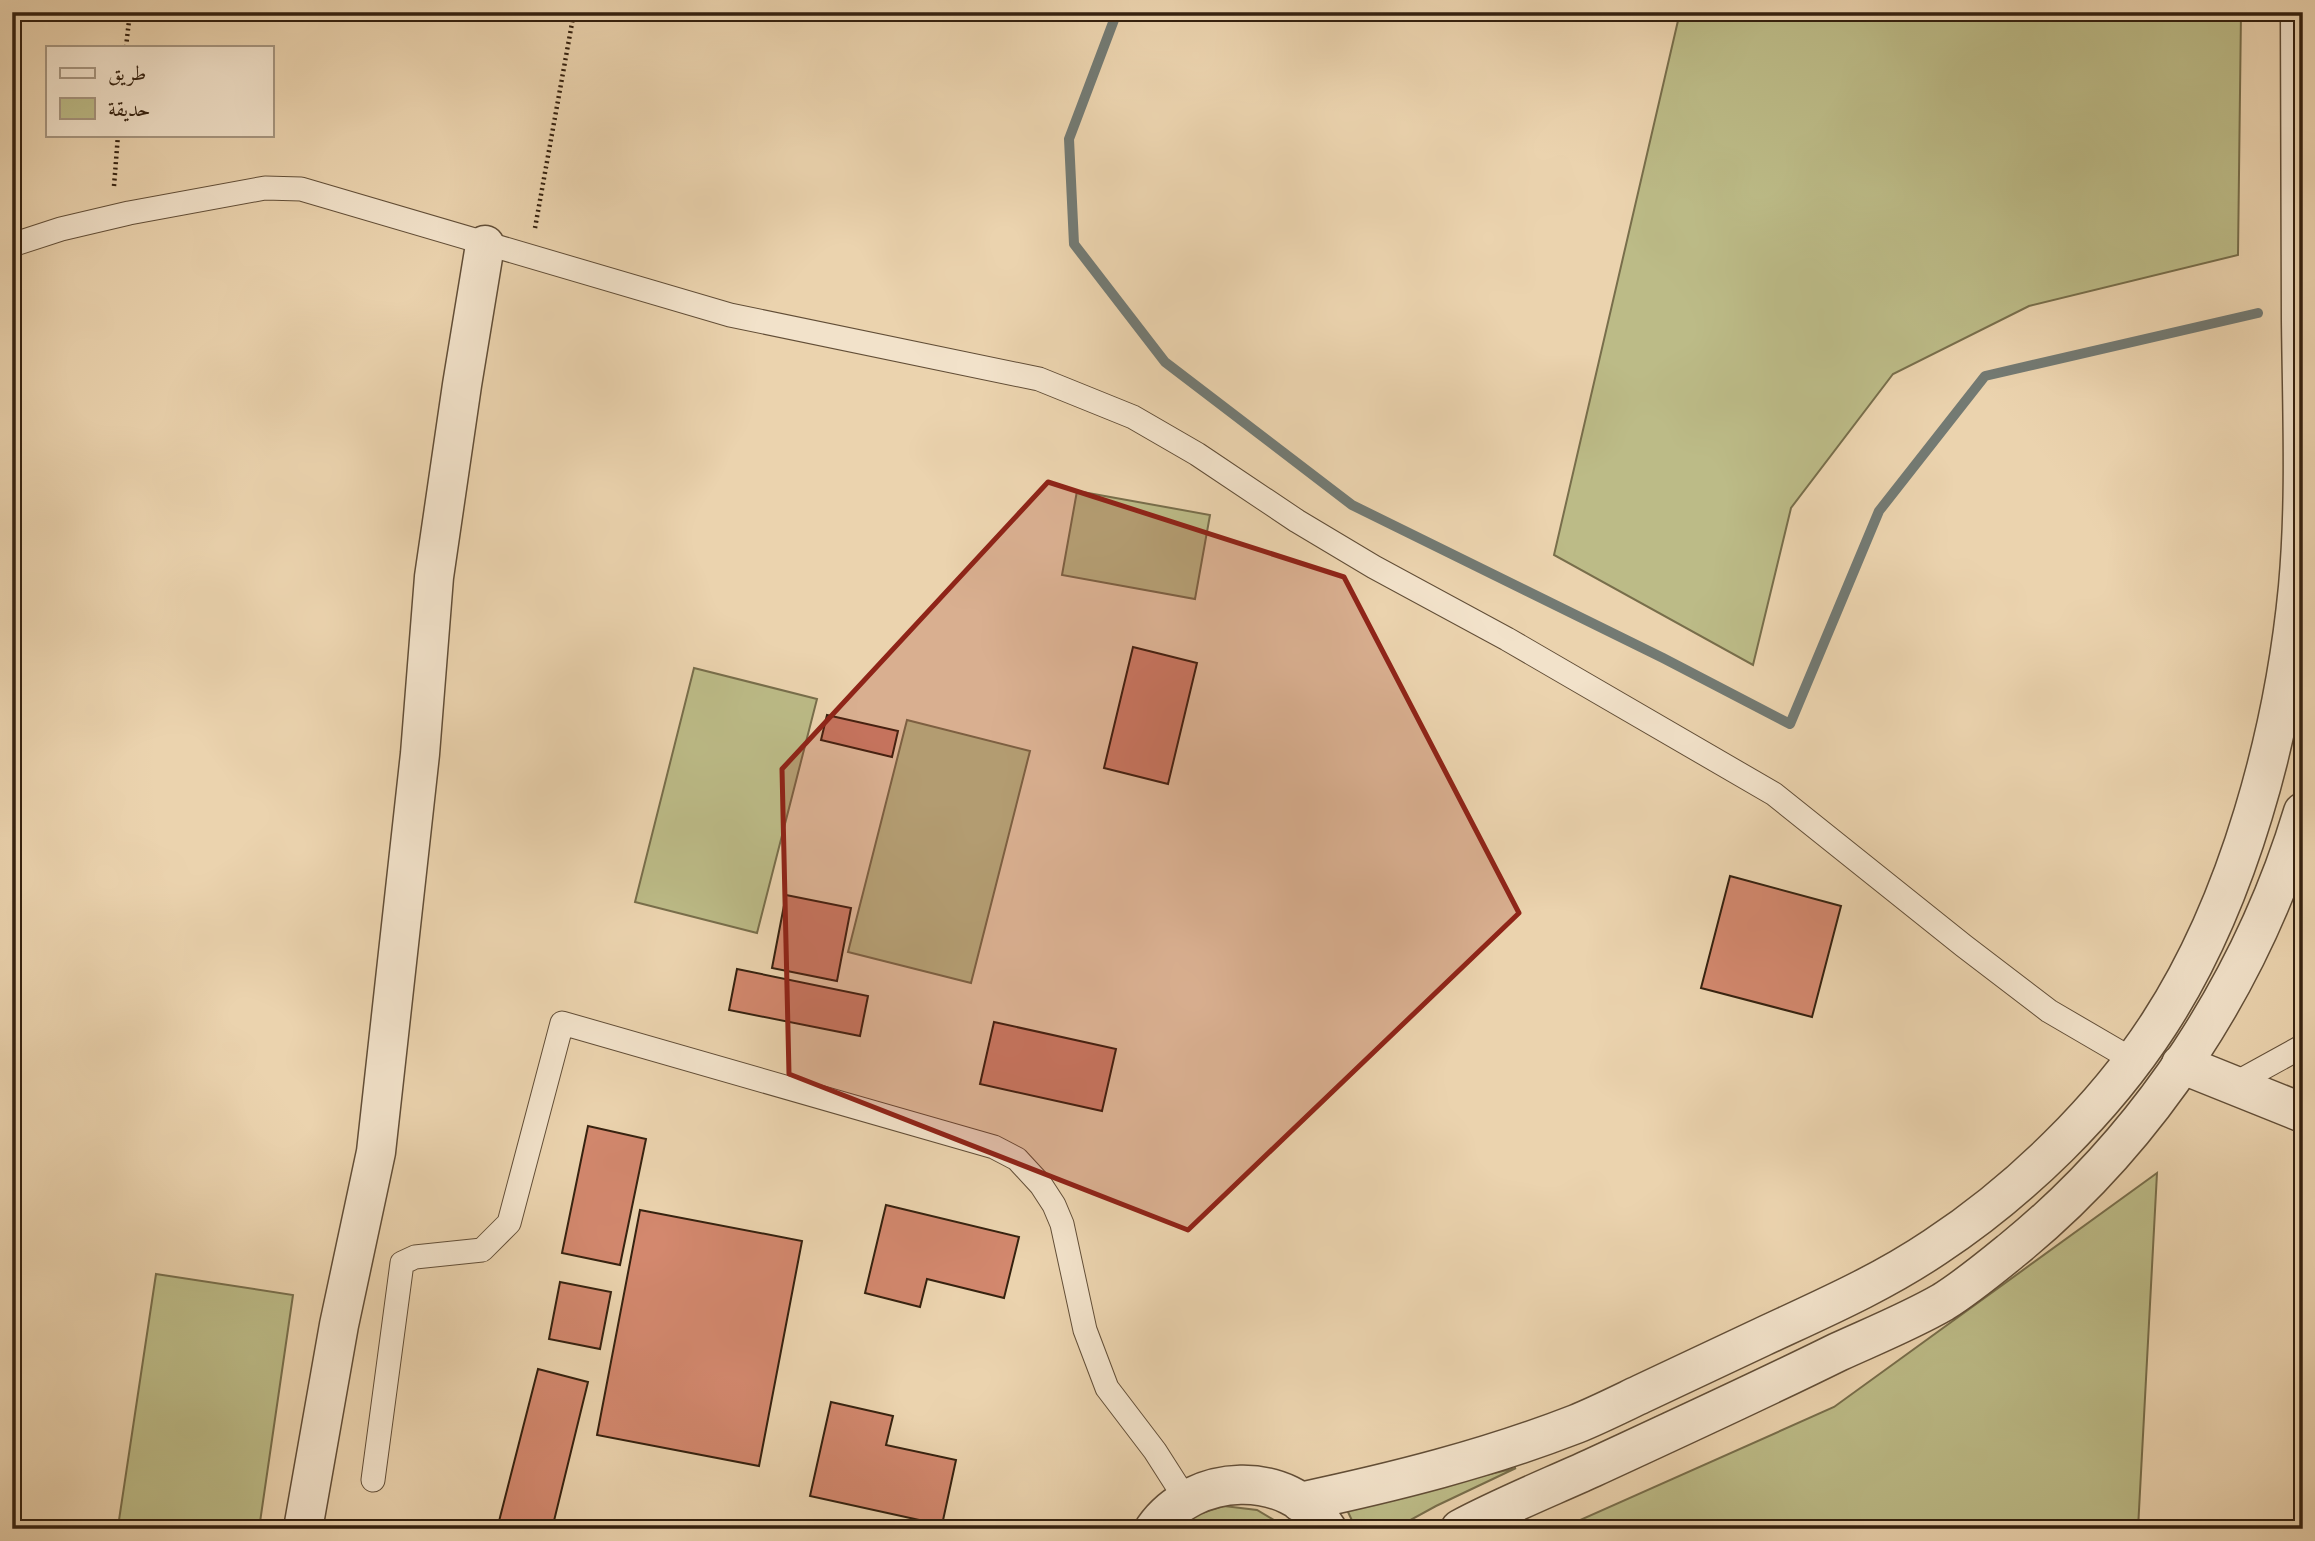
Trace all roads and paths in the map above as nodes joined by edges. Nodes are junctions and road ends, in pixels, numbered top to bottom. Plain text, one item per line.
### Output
1 (130, 12) edge
2 (574, 12) edge
3 (2300, 12) edge
4 (126, 46) edge
5 (118, 136) edge
6 (111, 217) junction
7 (12, 245) edge
8 (485, 245) junction
9 (529, 257) junction
10 (2303, 812) edge
11 (2303, 1046) edge
12 (2133, 1060) junction
13 (2181, 1064) junction
14 (2234, 1084) junction
15 (2303, 1113) edge
16 (373, 1480) dead end
17 (1185, 1498) junction
18 (1300, 1502) junction
19 (303, 1529) edge
20 (1153, 1529) edge
21 (1326, 1529) edge
22 (1460, 1529) edge

1 - 4 path
2 - 9 path
3 - 12 street
5 - 6 path
6 - 7 lane
6 - 8 lane
8 - 9 lane
8 - 19 street
9 - 12 lane
10 - 13 street
11 - 14 lane
12 - 18 street
13 - 14 street
13 - 22 street
14 - 15 street
16 - 17 lane
17 - 18 street
17 - 20 street
18 - 21 street

